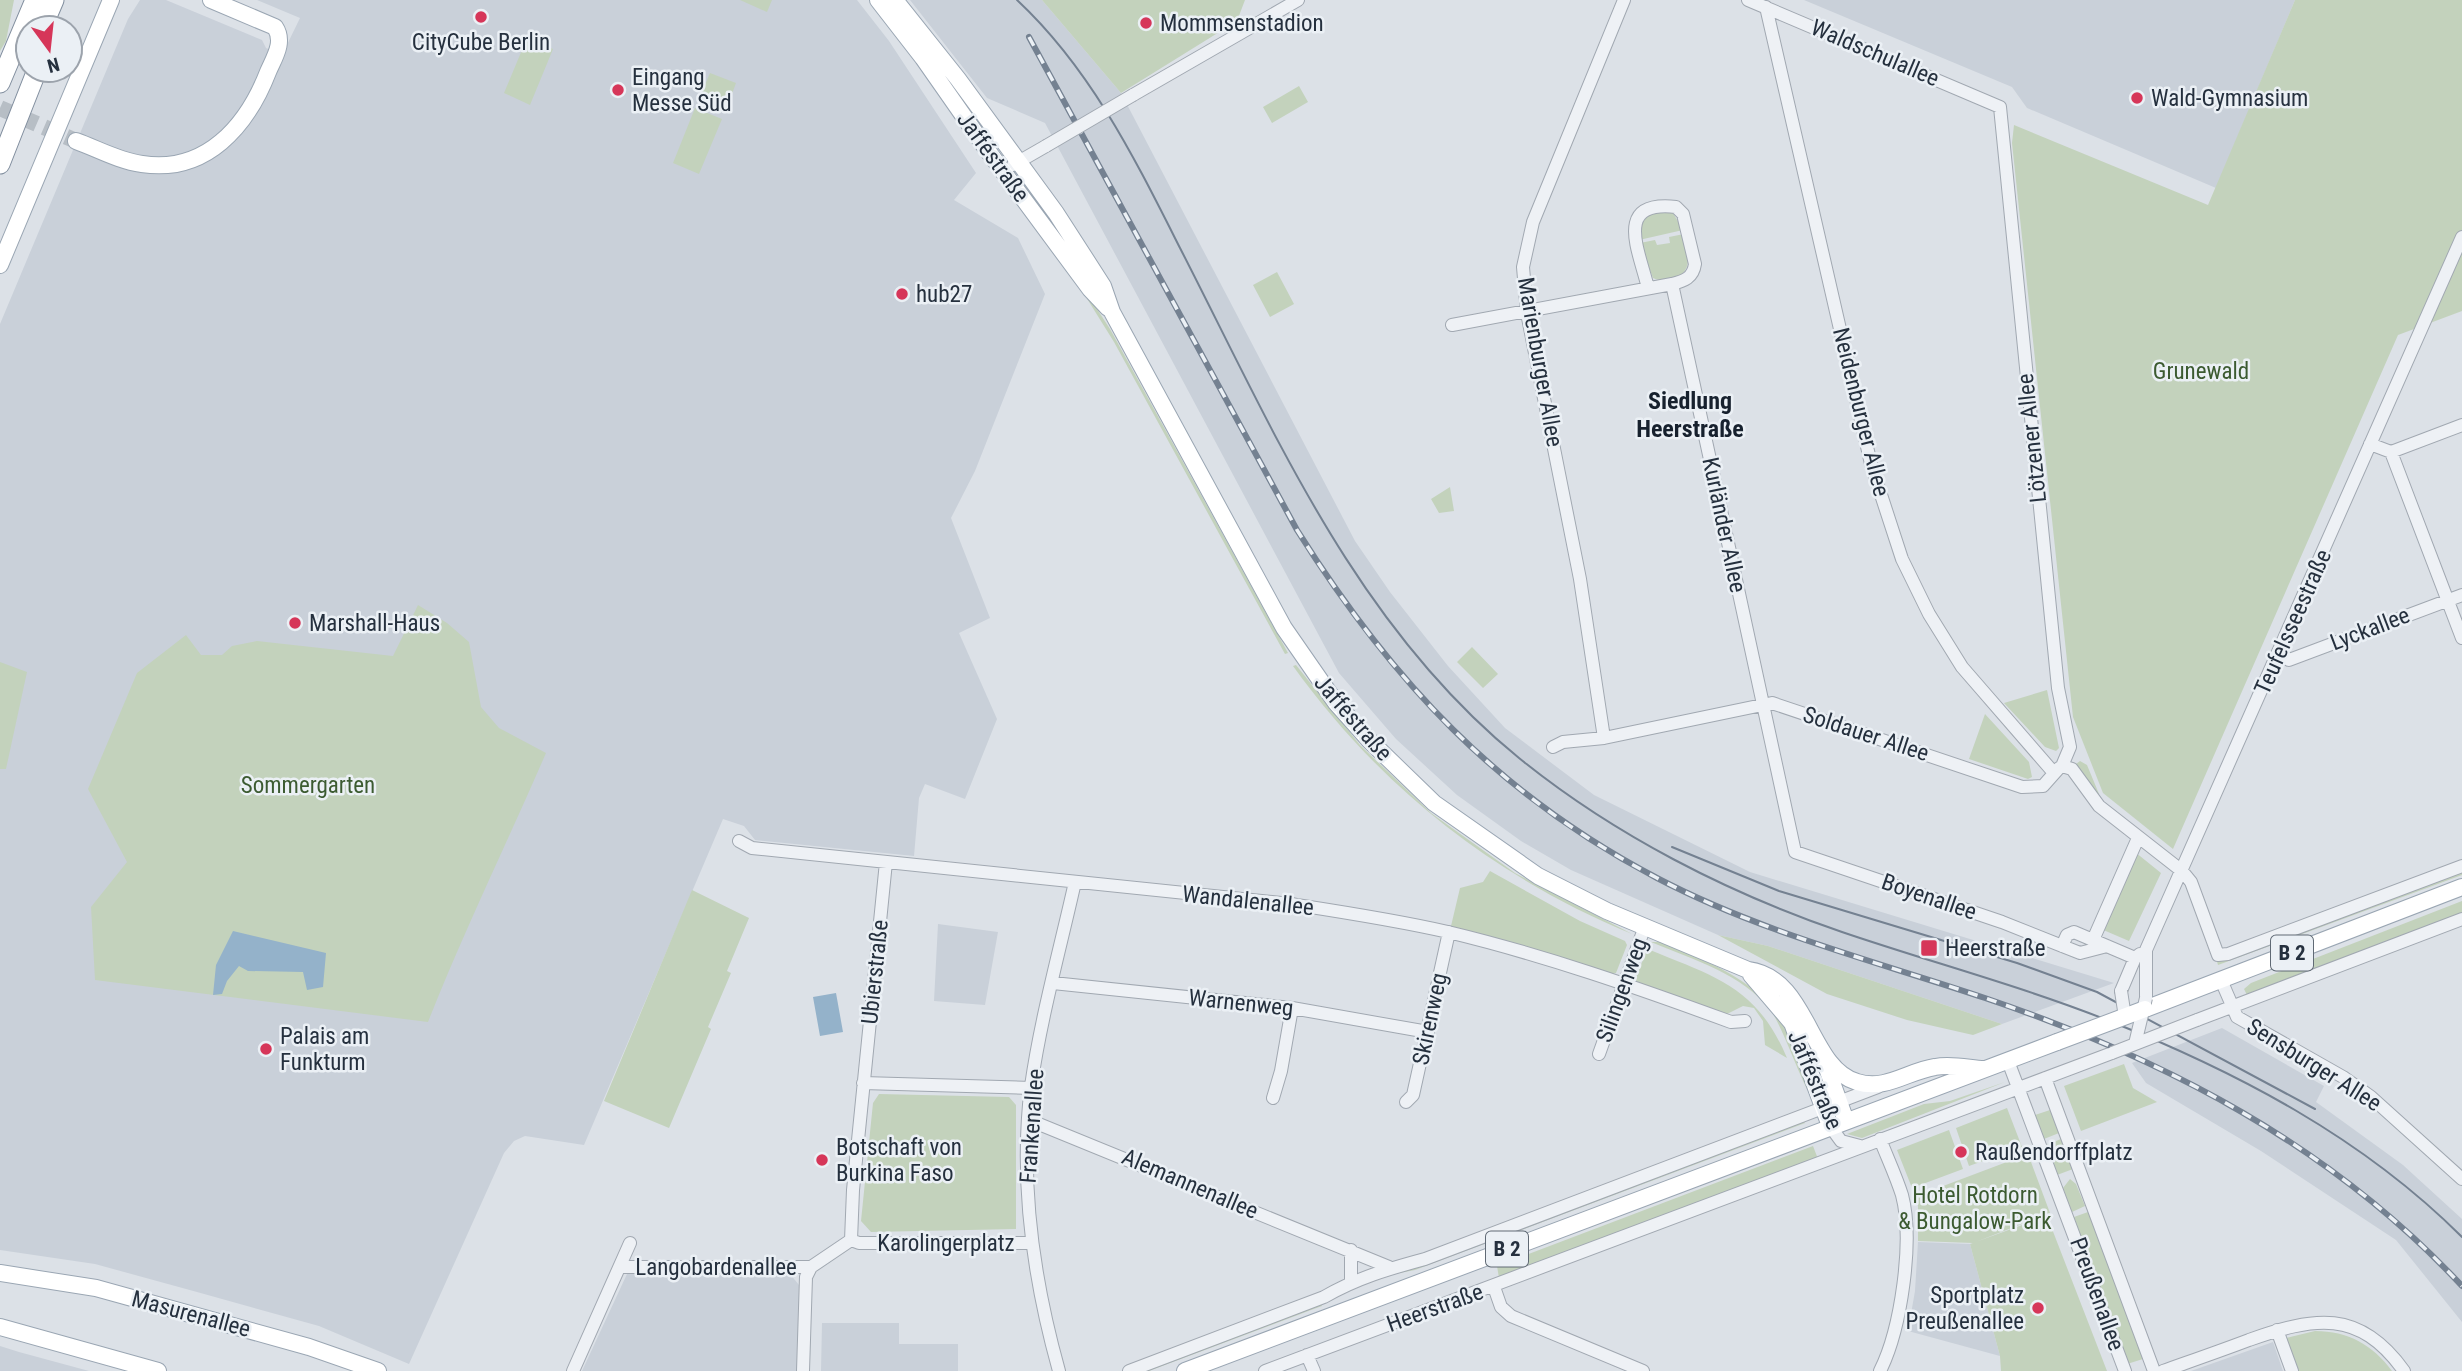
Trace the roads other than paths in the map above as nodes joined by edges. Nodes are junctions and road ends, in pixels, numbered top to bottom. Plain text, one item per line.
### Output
1 (54, 0) edge
2 (111, 0) edge
3 (211, 0) edge
4 (878, 0) edge
5 (895, 0) edge
6 (1298, 0) edge
7 (1624, 0) edge
8 (1748, 0) edge
9 (1766, 7) junction
10 (43, 14) edge
11 (14, 59) edge
12 (0, 83) edge
13 (18, 84) edge
14 (31, 84) edge
15 (2000, 107) joint
16 (0, 128) edge
17 (76, 141) tunnel mouth
18 (1019, 162) junction
19 (0, 164) edge
20 (1003, 172) junction
21 (2462, 237) edge
22 (0, 265) edge
23 (1671, 284) junction
24 (1648, 288) junction
25 (1112, 312) junction
26 (1527, 313) junction
27 (1452, 325) dead end
28 (2462, 425) edge
29 (2370, 444) junction
30 (2391, 452) junction
31 (2462, 595) edge
32 (2448, 600) junction
33 (2462, 638) edge
34 (2278, 654) junction
35 (1763, 705) junction
36 (1604, 738) junction
37 (1553, 747) dead end
38 (2058, 770) junction
39 (2138, 838) junction
40 (739, 841) dead end
41 (1795, 852) joint
42 (887, 862) junction
43 (2462, 866) edge
44 (2182, 871) junction
45 (1075, 882) junction
46 (2462, 887) edge
47 (2462, 919) edge
48 (1645, 926) junction
49 (1449, 932) junction
50 (2092, 940) junction
51 (2062, 946) junction
52 (2107, 946) junction
53 (2141, 954) junction
54 (1748, 970) junction
55 (2221, 980) junction
56 (1053, 983) junction
57 (1625, 983) junction
58 (2150, 1004) junction
59 (1292, 1008) junction
60 (2235, 1011) junction
61 (2125, 1017) junction
62 (1745, 1021) dead end
63 (1428, 1032) junction
64 (2135, 1044) junction
65 (1819, 1045) junction
66 (1599, 1054) dead end
67 (2008, 1060) junction
68 (1984, 1069) junction
69 (2045, 1078) junction
70 (863, 1083) junction
71 (1885, 1084) junction
72 (2018, 1086) junction
73 (1031, 1088) junction
74 (1273, 1098) dead end
75 (1839, 1101) junction
76 (1406, 1102) dead end
77 (1823, 1108) junction
78 (1029, 1119) junction
79 (1846, 1121) junction
80 (1830, 1126) junction
81 (1880, 1139) junction
82 (1863, 1145) junction
83 (2462, 1179) edge
84 (851, 1240) junction
85 (630, 1243) dead end
86 (1031, 1243) junction
87 (1351, 1250) junction
88 (1389, 1266) junction
89 (621, 1267) junction
90 (811, 1267) junction
91 (0, 1273) edge
92 (1351, 1281) junction
93 (1494, 1287) junction
94 (0, 1327) edge
95 (2277, 1330) junction
96 (1307, 1355) junction
97 (158, 1371) edge
98 (378, 1371) edge
99 (573, 1371) edge
100 (803, 1371) edge
101 (1059, 1371) edge
102 (1129, 1371) edge
103 (1185, 1371) edge
104 (1265, 1371) edge
105 (1314, 1371) edge
106 (1643, 1371) edge
107 (1880, 1371) edge
108 (2125, 1371) edge
109 (2154, 1371) edge
110 (2163, 1371) edge
111 (2292, 1371) edge
112 (2404, 1371) edge

1 - 10 highway
2 - 22 main road
3 - 17 main road
4 - 20 main road, Jafféstraße
5 - 18 main road, Jafféstraße
6 - 18 street, bridge
7 - 26 street, Marienburger Allee
8 - 9 street, Waldschulallee
9 - 15 street, Waldschulallee
9 - 38 street, Neidenburger Allee
11 - 12 highway
13 - 16 highway
14 - 19 highway
15 - 38 street, Lötzener Allee
18 - 20 street
18 - 25 main road, Jafféstraße
20 - 25 main road, Jafféstraße
21 - 29 street, Teufelsseestraße
23 - 24 street
23 - 24 street
23 - 35 street, Kurländer Allee
24 - 26 street
25 - 48 main road, Jafféstraße
26 - 27 street
26 - 36 street, Marienburger Allee
28 - 30 street
29 - 30 street
29 - 34 street, Teufelsseestraße
30 - 32 street
31 - 32 street, Lyckallee
32 - 33 street
32 - 34 street, Lyckallee
34 - 44 street, Teufelsseestraße
35 - 36 street, Soldauer Allee
35 - 38 street, Soldauer Allee
35 - 41 street, Kurländer Allee
36 - 37 street, Soldauer Allee
38 - 39 street
39 - 44 street
39 - 50 street
40 - 42 street, Wandalenallee
41 - 51 street, Boyenallee
42 - 45 street, Wandalenallee
42 - 70 street, Ubierstraße
43 - 44 street
44 - 53 street, Teufelsseestraße
45 - 49 street, Wandalenallee
45 - 56 street, Frankenallee
46 - 55 main road, Heerstraße / B 2
47 - 60 street, Heerstraße
48 - 54 main road, Jafféstraße
48 - 57 street, Silingenweg
49 - 57 street, Wandalenallee
49 - 63 street, Skirenweg
50 - 51 street
50 - 52 street
51 - 52 street, Boyenallee
52 - 53 street
53 - 58 street, Teufelsseestraße
53 - 61 street, Teufelsseestraße, bridge
54 - 65 main road, Jafféstraße
54 - 77 main road, Jafféstraße
55 - 58 main road, Heerstraße / B 2
55 - 60 street
56 - 59 street, Warnenweg
56 - 73 street, Frankenallee
57 - 62 street, Wandalenallee
57 - 66 street, Silingenweg
58 - 61 main road, Heerstraße / B 2, bridge
58 - 64 street, Teufelsseestraße, bridge
59 - 63 street, Warnenweg
59 - 74 street
60 - 64 street, Heerstraße, bridge
60 - 83 street, Sensburger Allee
61 - 67 main road, Heerstraße / B 2, bridge
63 - 76 street, Skirenweg
64 - 69 street, Heerstraße, bridge
65 - 71 main road, Jafféstraße
65 - 75 main road, Jafféstraße
67 - 68 main road, Heerstraße / B 2
67 - 72 street, Preußenallee
68 - 71 main road, Heerstraße
68 - 79 main road, Heerstraße / B 2
69 - 72 street, Heerstraße
69 - 109 street, Preußenallee
70 - 73 street
70 - 84 street, Karolingerplatz
71 - 75 street, Heerstraße
72 - 81 street, Heerstraße
72 - 108 street, Preußenallee
73 - 78 street, Frankenallee
75 - 77 street, Heerstraße
75 - 79 main road, Jafféstraße
77 - 80 main road, Jafféstraße
77 - 88 street, Heerstraße
78 - 86 street, Frankenallee
78 - 87 street, Alemannenallee
79 - 80 main road, Heerstraße / B 2
80 - 82 street, Jafféstraße
80 - 103 main road, Heerstraße / B 2
81 - 82 street, Heerstraße
81 - 107 street
82 - 93 street, Heerstraße
84 - 86 street, Karolingerplatz
84 - 90 street
85 - 89 street
86 - 101 street, Frankenallee
87 - 88 street, Alemannenallee
87 - 92 street
88 - 92 street, Heerstraße
89 - 90 street, Langobardenallee
89 - 99 street
90 - 100 street
91 - 98 main road, Masurenallee
92 - 102 street, Heerstraße
93 - 96 street, Heerstraße
93 - 106 street
94 - 97 main road
95 - 110 street
95 - 111 street
95 - 112 street
96 - 104 street, Heerstraße
96 - 105 street

